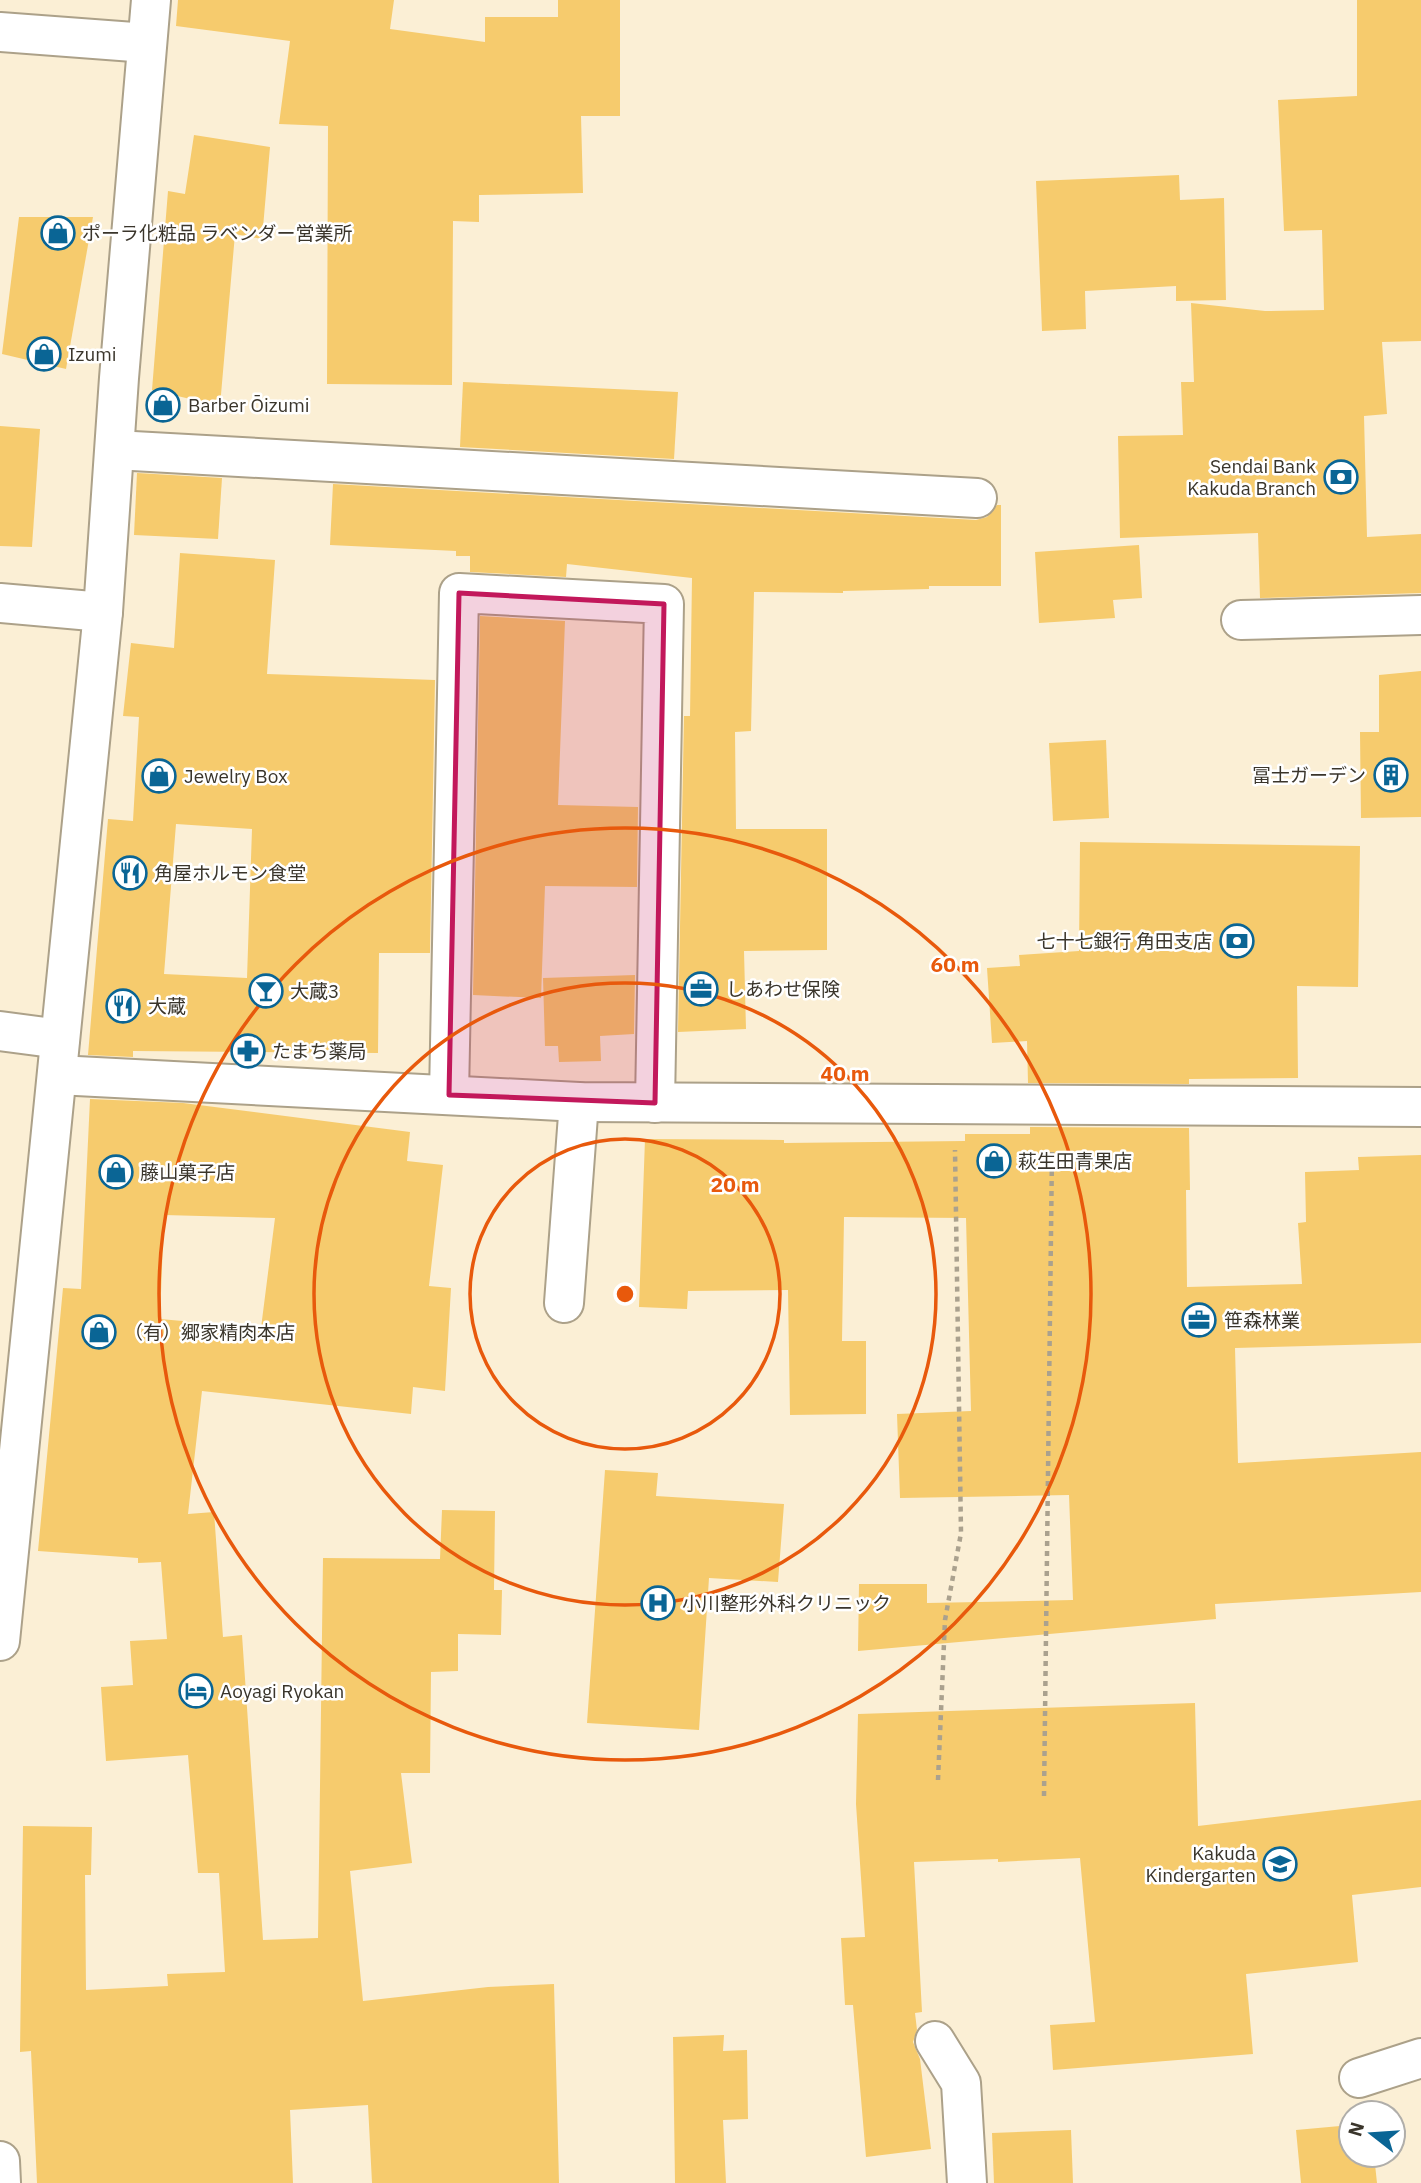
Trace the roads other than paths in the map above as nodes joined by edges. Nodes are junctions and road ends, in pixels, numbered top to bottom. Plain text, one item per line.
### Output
1 (152, 0) edge
2 (0, 32) edge
3 (147, 43) junction
4 (115, 450) junction
5 (977, 498) dead end
6 (0, 603) edge
7 (103, 612) junction
8 (1421, 615) edge
9 (1241, 620) dead end
10 (0, 1031) edge
11 (59, 1057) junction
12 (449, 1095) junction
13 (579, 1102) junction
14 (655, 1103) junction
15 (1421, 1107) edge
16 (564, 1303) dead end
17 (0, 1641) edge
18 (935, 2041) dead end
19 (1421, 2058) edge
20 (1359, 2078) dead end
21 (0, 2161) edge
22 (1, 2183) edge
23 (967, 2183) edge

1 - 3 street
2 - 3 street
3 - 4 street
4 - 5 street
4 - 7 street
6 - 7 street
7 - 11 street
8 - 9 street
10 - 11 street
11 - 12 street
11 - 17 street
12 - 13 street
12 - 14 street
13 - 14 street
13 - 16 street
14 - 15 street
18 - 23 street
19 - 20 street
21 - 22 street

